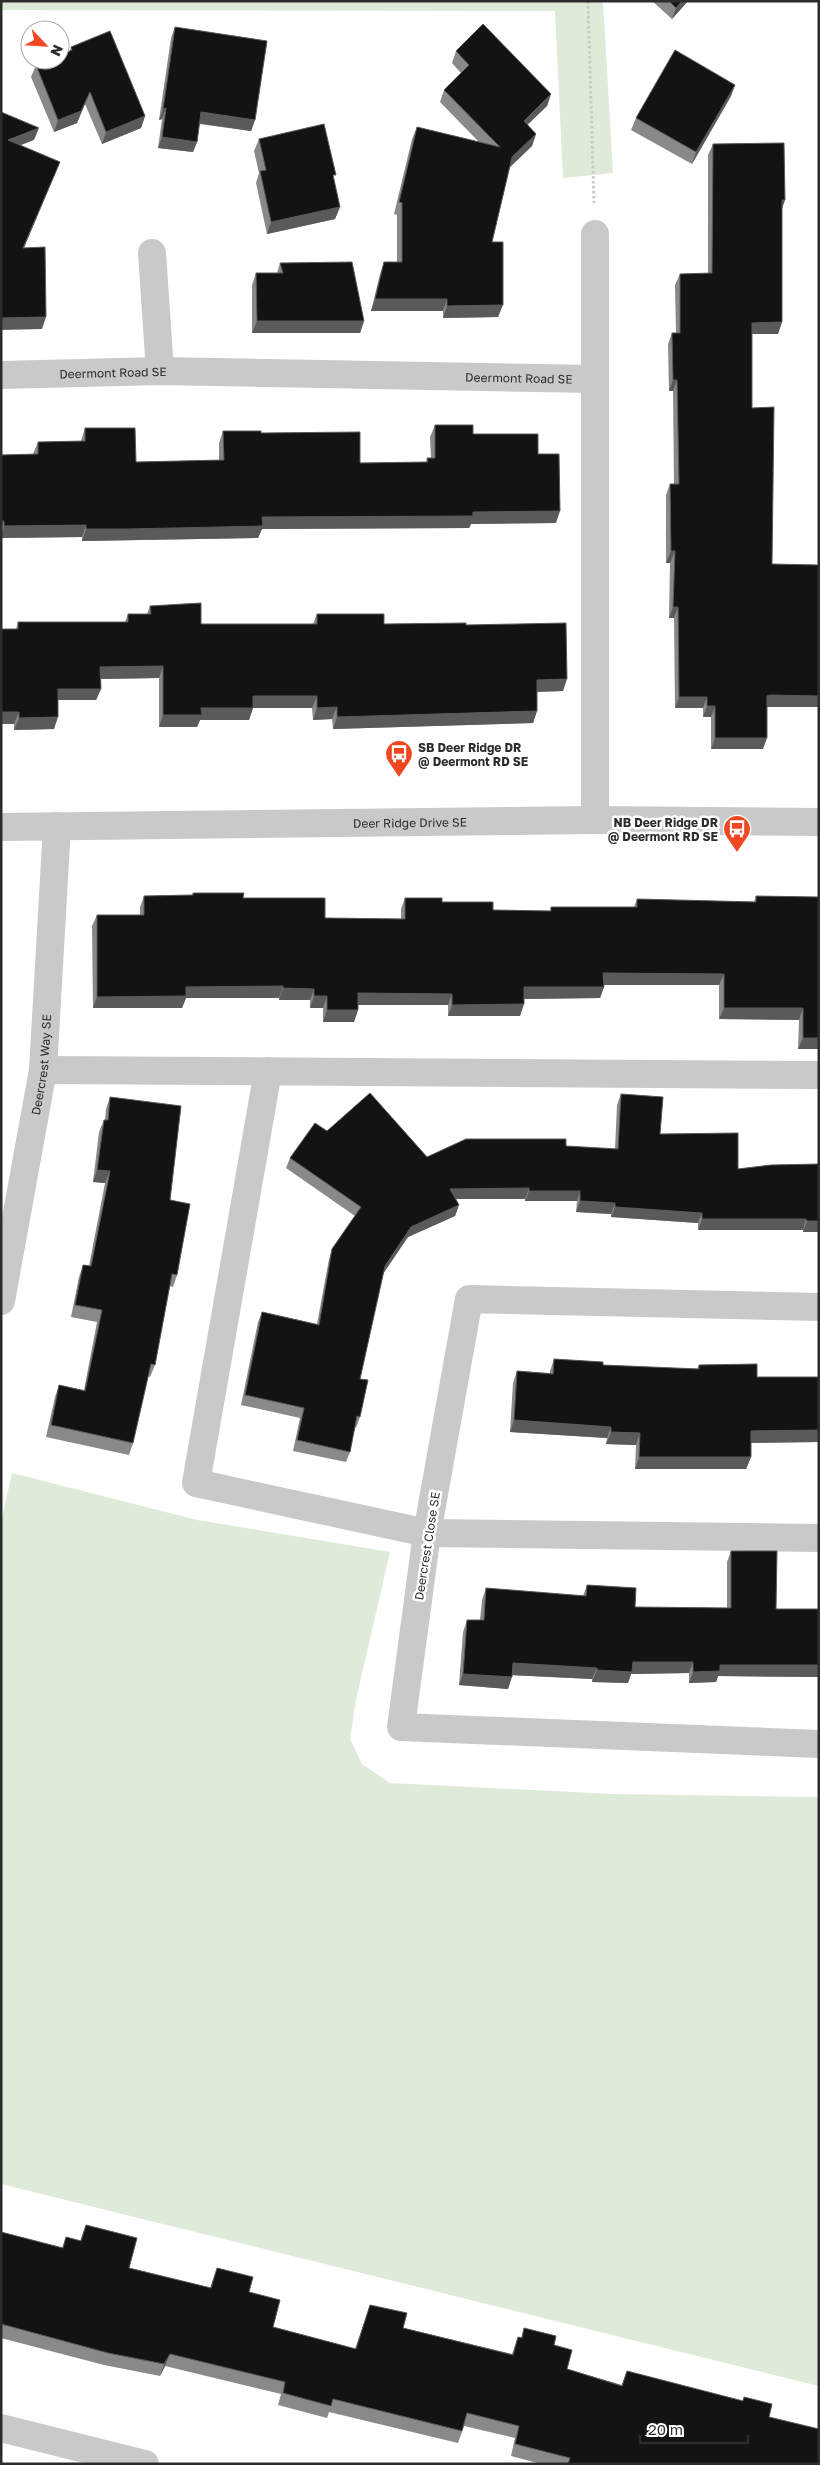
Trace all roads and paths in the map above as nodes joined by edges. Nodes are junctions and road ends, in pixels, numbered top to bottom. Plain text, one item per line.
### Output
1 (588, 1) edge
2 (595, 234) joint
3 (152, 252) dead end
4 (160, 371) junction
5 (1, 375) edge
6 (594, 379) junction
7 (595, 820) junction
8 (819, 822) edge
9 (57, 826) junction
10 (1, 827) edge
11 (43, 1070) junction
12 (268, 1071) junction
13 (819, 1075) edge
14 (1, 1300) edge
15 (819, 1307) edge
16 (428, 1533) junction
17 (819, 1538) edge
18 (819, 1744) edge
19 (1, 2428) edge
20 (145, 2464) edge

1 - 2 path
2 - 6 street
3 - 4 street
4 - 5 street, Deermont Road SE
4 - 6 street, Deermont Road SE
6 - 7 street
7 - 8 street, Deer Ridge Drive SE
7 - 9 street, Deer Ridge Drive SE
9 - 10 street, Deer Ridge Drive SE
9 - 11 street, Deercrest Way SE
11 - 12 street
11 - 14 street, Deercrest Way SE
12 - 13 street
12 - 16 street
15 - 16 street, Deercrest Close SE
16 - 17 street
16 - 18 street, Deercrest Close SE
19 - 20 street

